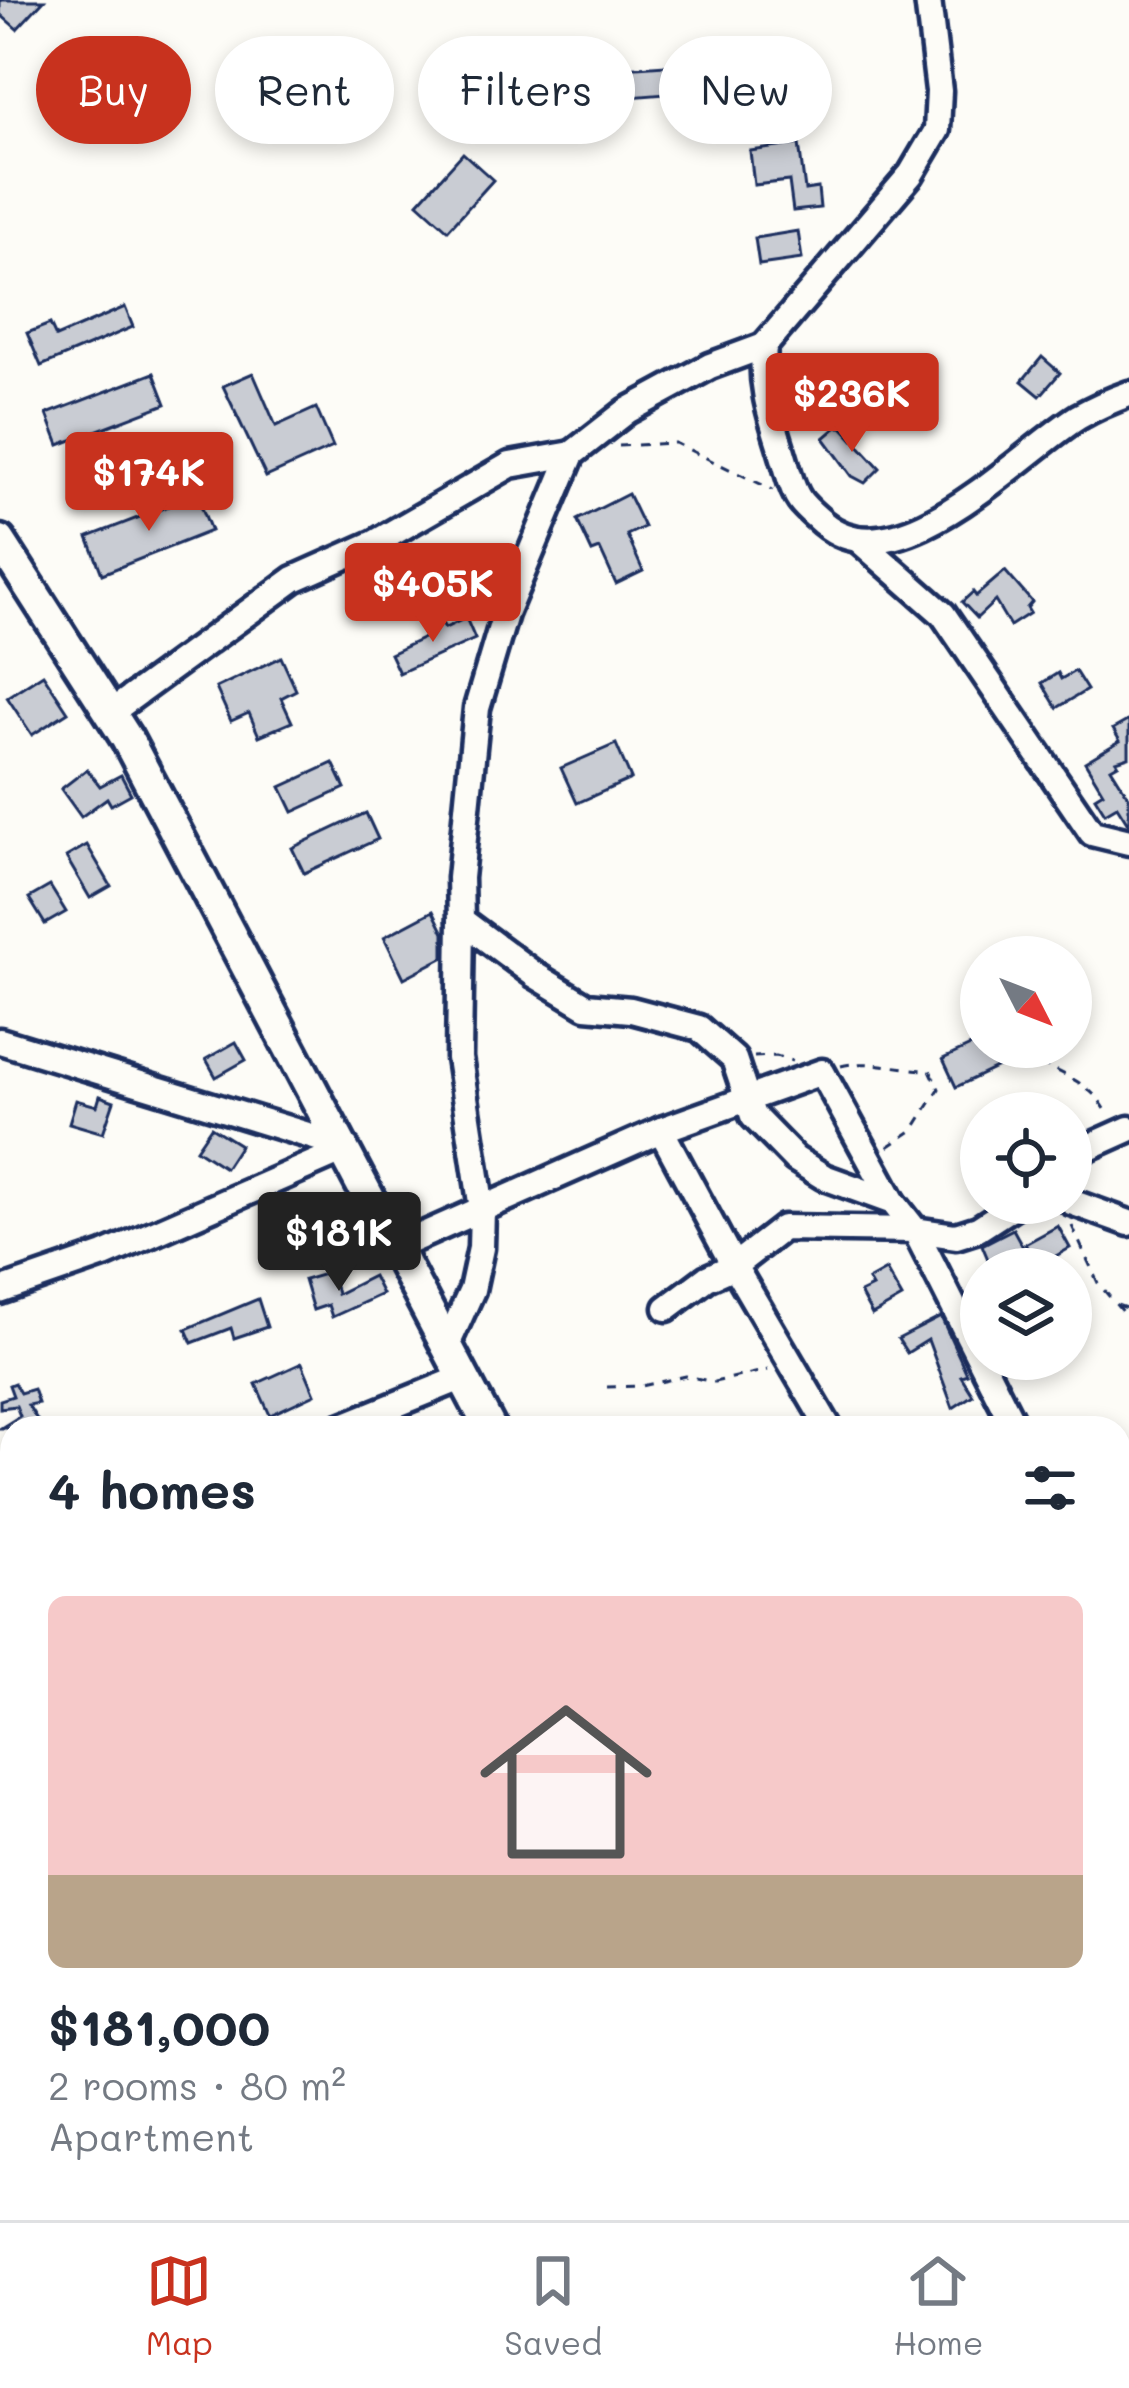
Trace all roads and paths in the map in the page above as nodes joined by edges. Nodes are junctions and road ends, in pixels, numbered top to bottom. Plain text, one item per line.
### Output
1 (928, 0) edge
2 (764, 346) junction
3 (1129, 394) edge
4 (609, 448) dead end
5 (572, 454) junction
6 (796, 501) junction
7 (0, 541) edge
8 (860, 541) junction
9 (110, 713) junction
10 (1129, 842) edge
11 (461, 920) junction
12 (0, 1041) edge
13 (1051, 1068) edge
14 (748, 1098) junction
15 (661, 1130) junction
16 (1123, 1131) edge
17 (1092, 1145) edge
18 (340, 1147) junction
19 (892, 1202) junction
20 (482, 1210) junction
21 (1092, 1215) edge
22 (1129, 1223) edge
23 (986, 1224) edge
24 (1075, 1224) edge
25 (915, 1230) junction
26 (394, 1248) junction
27 (734, 1266) junction
28 (0, 1291) edge
29 (1115, 1304) junction
30 (667, 1308) dead end
31 (1129, 1309) edge
32 (1129, 1320) edge
33 (447, 1346) junction
34 (794, 1367) junction
35 (464, 1377) junction
36 (607, 1387) dead end
37 (368, 1416) edge
38 (484, 1416) edge
39 (822, 1416) edge
40 (1009, 1416) edge

1 - 2 street
2 - 5 street
2 - 6 street
3 - 8 street
4 - 6 path
5 - 9 street
5 - 11 street
6 - 8 street
7 - 9 main road
8 - 10 street
9 - 18 main road
11 - 14 street
11 - 20 street
12 - 18 street
13 - 16 path
14 - 15 street
14 - 19 street
14 - 19 street
15 - 20 street
15 - 27 street
16 - 17 street
18 - 26 main road
18 - 28 street
19 - 25 street
20 - 26 street
20 - 33 street
21 - 22 street
23 - 25 street
24 - 29 path
25 - 27 street
25 - 40 street
26 - 33 main road
27 - 30 street
27 - 34 street
29 - 31 path
29 - 32 path
33 - 35 main road
34 - 36 path
34 - 39 street
35 - 37 street
35 - 38 main road

